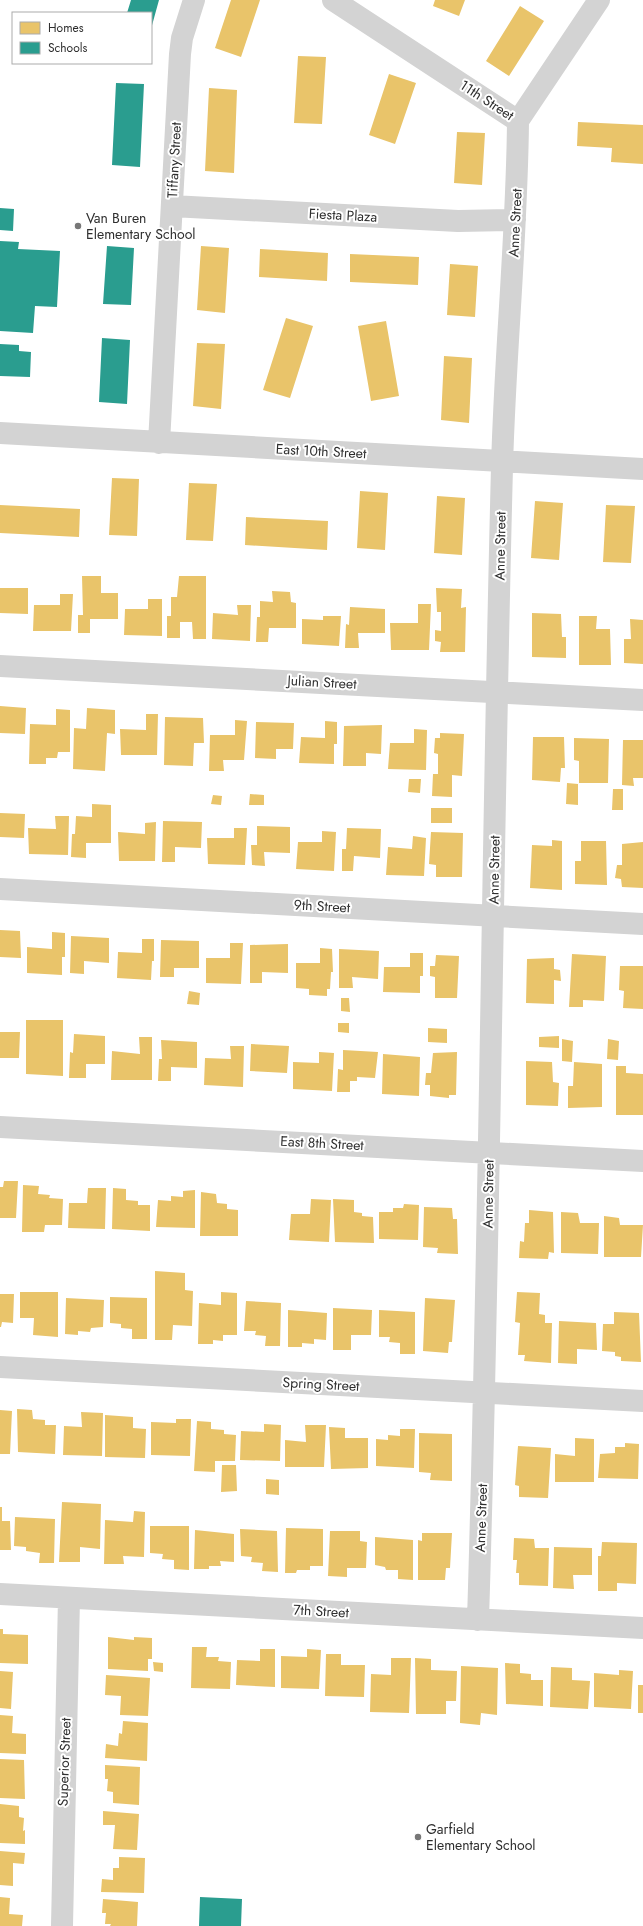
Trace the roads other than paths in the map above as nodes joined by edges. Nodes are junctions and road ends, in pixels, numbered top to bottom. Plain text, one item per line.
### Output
1 (194, 0) edge
2 (333, 0) edge
3 (600, 0) edge
4 (518, 121) junction
5 (172, 206) junction
6 (515, 220) junction
7 (0, 433) edge
8 (159, 443) junction
9 (502, 461) junction
10 (643, 469) edge
11 (0, 666) edge
12 (497, 692) junction
13 (643, 700) edge
14 (0, 889) edge
15 (493, 916) junction
16 (643, 924) edge
17 (0, 1127) edge
18 (489, 1152) junction
19 (643, 1161) edge
20 (0, 1367) edge
21 (484, 1393) junction
22 (643, 1401) edge
23 (0, 1594) edge
24 (69, 1598) junction
25 (478, 1620) junction
26 (643, 1628) edge
27 (62, 1926) edge

1 - 5 street, Tiffany Street
2 - 4 street, 11th Street
3 - 4 street, 11th Street
4 - 6 street, Anne Street
5 - 6 street, Fiesta Plaza
5 - 8 street, Tiffany Street
6 - 9 street, Anne Street
7 - 8 street, East 10th Street
8 - 9 street, East 10th Street
9 - 10 street, East 10th Street
9 - 12 street, Anne Street
11 - 12 street, Julian Street
12 - 13 street, Julian Street
12 - 15 street, Anne Street
14 - 15 street, 9th Street
15 - 16 street, 9th Street
15 - 18 street, Anne Street
17 - 18 street, East 8th Street
18 - 19 street, East 8th Street
18 - 21 street, Anne Street
20 - 21 street, Spring Street
21 - 22 street, Spring Street
21 - 25 street, Anne Street
23 - 24 street, 7th Street
24 - 25 street, 7th Street
24 - 27 street, Superior Street
25 - 26 street, 7th Street

